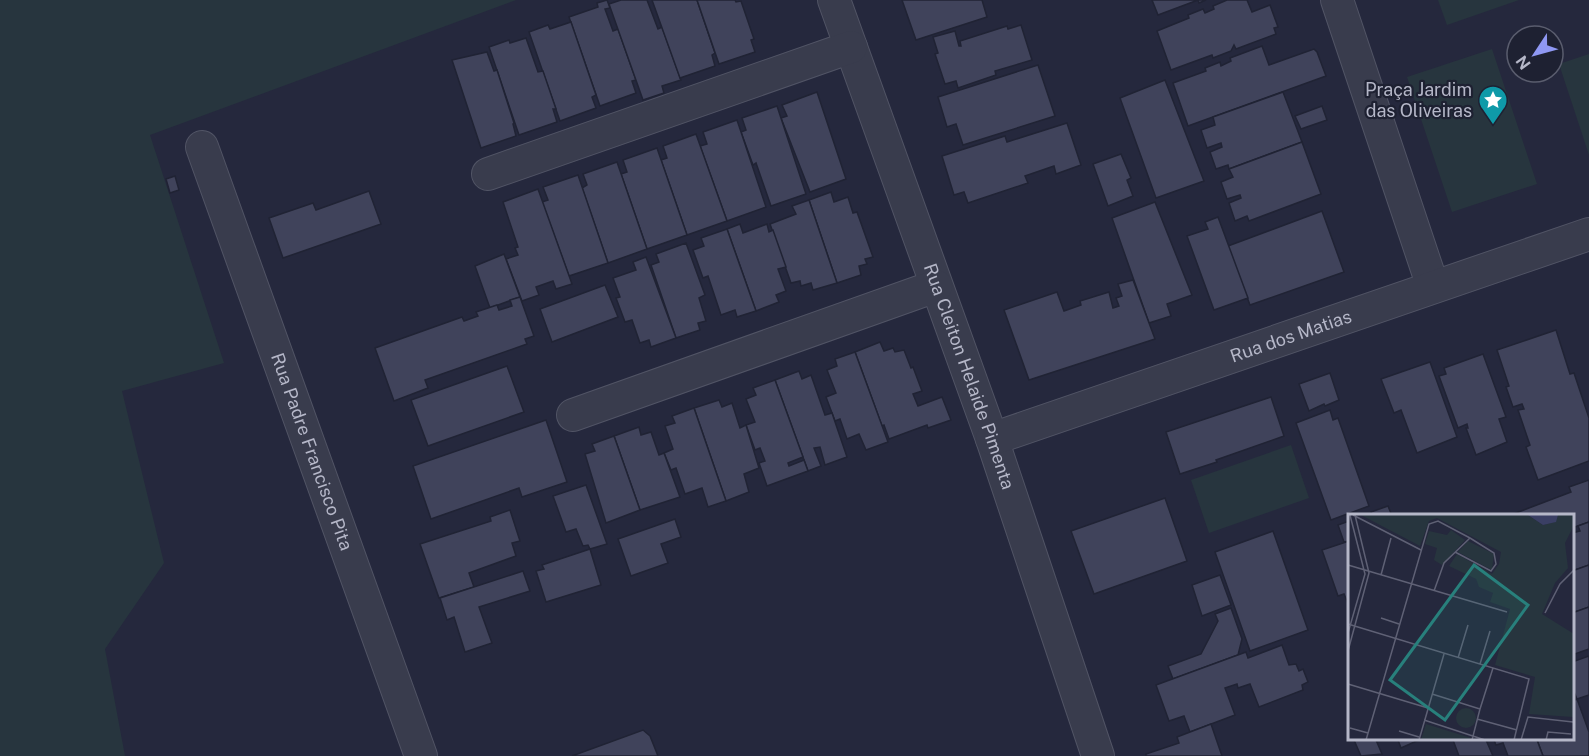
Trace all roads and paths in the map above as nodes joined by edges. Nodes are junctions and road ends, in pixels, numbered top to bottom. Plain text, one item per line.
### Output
1 (834, 0) edge
2 (1337, 0) edge
3 (851, 48) junction
4 (202, 147) dead end
5 (488, 174) dead end
6 (1589, 234) edge
7 (936, 286) junction
8 (1433, 287) junction
9 (573, 415) dead end
10 (992, 439) junction
11 (421, 756) edge
12 (1098, 756) edge

1 - 3 street, Rua Cleiton Helaide Pimenta
2 - 8 street
3 - 5 street
3 - 7 street, Rua Cleiton Helaide Pimenta
4 - 11 street, Rua Padre Francisco Pita
6 - 8 street, Rua dos Matias
7 - 9 street
7 - 10 street, Rua Cleiton Helaide Pimenta
8 - 10 street, Rua dos Matias
10 - 12 street, Rua Cleiton Helaide Pimenta

